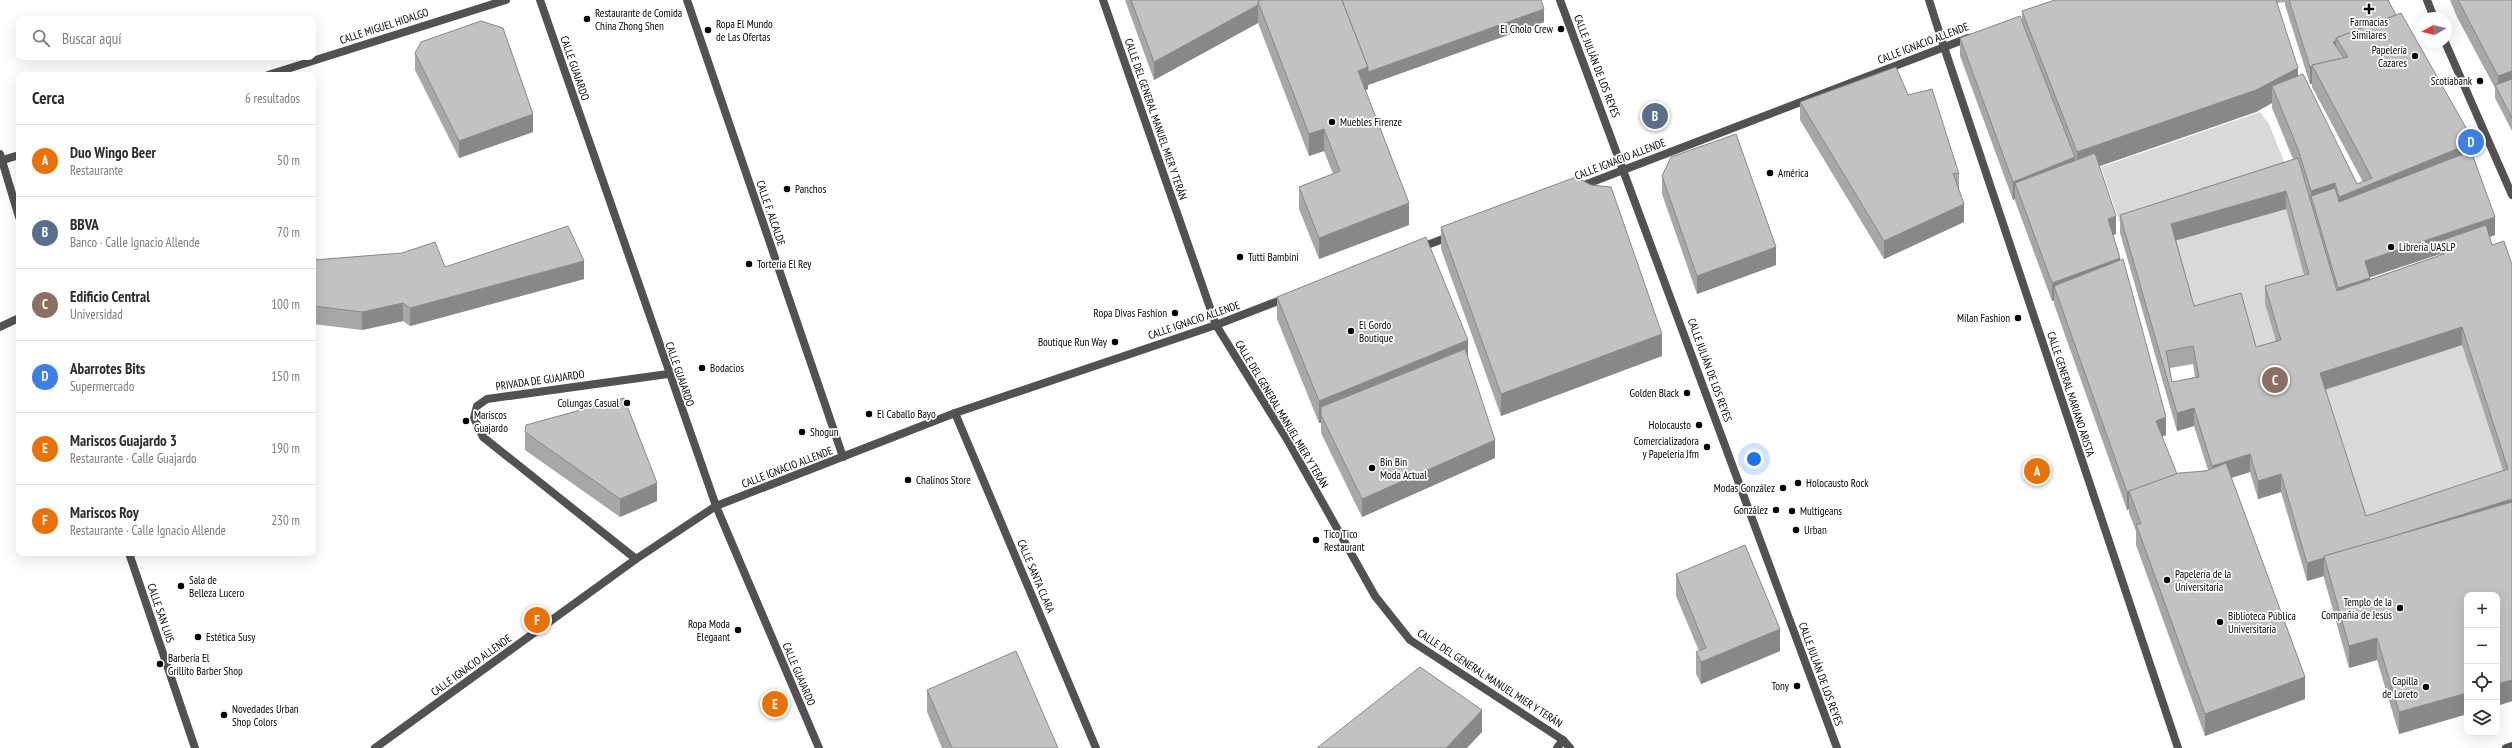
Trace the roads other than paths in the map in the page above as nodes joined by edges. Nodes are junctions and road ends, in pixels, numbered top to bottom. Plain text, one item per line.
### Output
1 (506, 0) edge
2 (540, 0) edge
3 (687, 0) edge
4 (1103, 0) edge
5 (1560, 0) edge
6 (1929, 0) edge
7 (2427, 0) edge
8 (495, 1) edge
9 (2432, 12) edge
10 (1974, 36) edge
11 (1944, 47) junction
12 (2448, 48) edge
13 (316, 59) edge
14 (314, 60) edge
15 (277, 72) edge
16 (16, 156) edge
17 (1, 159) edge
18 (1624, 170) junction
19 (1572, 189) edge
20 (2512, 195) edge
21 (16, 207) edge
22 (1461, 232) edge
23 (1409, 251) edge
24 (1297, 294) edge
25 (16, 319) edge
26 (1216, 325) junction
27 (0, 327) edge
28 (668, 374) junction
29 (954, 413) junction
30 (843, 457) junction
31 (716, 506) junction
32 (130, 556) edge
33 (636, 560) junction
34 (1563, 740) junction
35 (2512, 746) edge
36 (195, 748) edge
37 (375, 748) edge
38 (819, 748) edge
39 (1096, 748) edge
40 (1557, 748) edge
41 (1570, 748) edge
42 (1837, 748) edge
43 (2178, 748) edge
44 (2506, 748) edge

1 - 8 street, CALLE MIGUEL HIDALGO
2 - 28 street, CALLE GUAJARDO
3 - 30 street, CALLE F. ALCALDE
4 - 26 street, CALLE DEL GENERAL MANUEL MIER Y TERÁN
5 - 18 street, CALLE JULIÁN DE LOS REYES
6 - 11 street, CALLE GENERAL MARIANO ARISTA
7 - 9 street
8 - 13 street, CALLE MIGUEL HIDALGO
10 - 11 street, CALLE IGNACIO ALLENDE
11 - 18 street, CALLE IGNACIO ALLENDE
11 - 43 street, CALLE GENERAL MARIANO ARISTA
12 - 20 street
14 - 15 street, CALLE MIGUEL HIDALGO
16 - 17 street
17 - 21 street
18 - 19 street, CALLE IGNACIO ALLENDE
18 - 42 street, CALLE JULIÁN DE LOS REYES
22 - 23 street
24 - 26 street, CALLE IGNACIO ALLENDE
25 - 27 street
26 - 29 street, CALLE IGNACIO ALLENDE
26 - 34 street, CALLE DEL GENERAL MANUEL MIER Y TERÁN
28 - 31 street, CALLE GUAJARDO
28 - 33 street, PRIVADA DE GUAJARDO
29 - 30 street, CALLE IGNACIO ALLENDE
29 - 39 street, CALLE SANTA CLARA
30 - 31 street, CALLE IGNACIO ALLENDE
31 - 33 street, CALLE IGNACIO ALLENDE
31 - 38 street, CALLE GUAJARDO
32 - 36 street, CALLE SAN LUIS
33 - 37 street, CALLE IGNACIO ALLENDE
34 - 40 street
34 - 41 street, CALLE DEL GENERAL MANUEL MIER Y TERÁN
35 - 44 street

